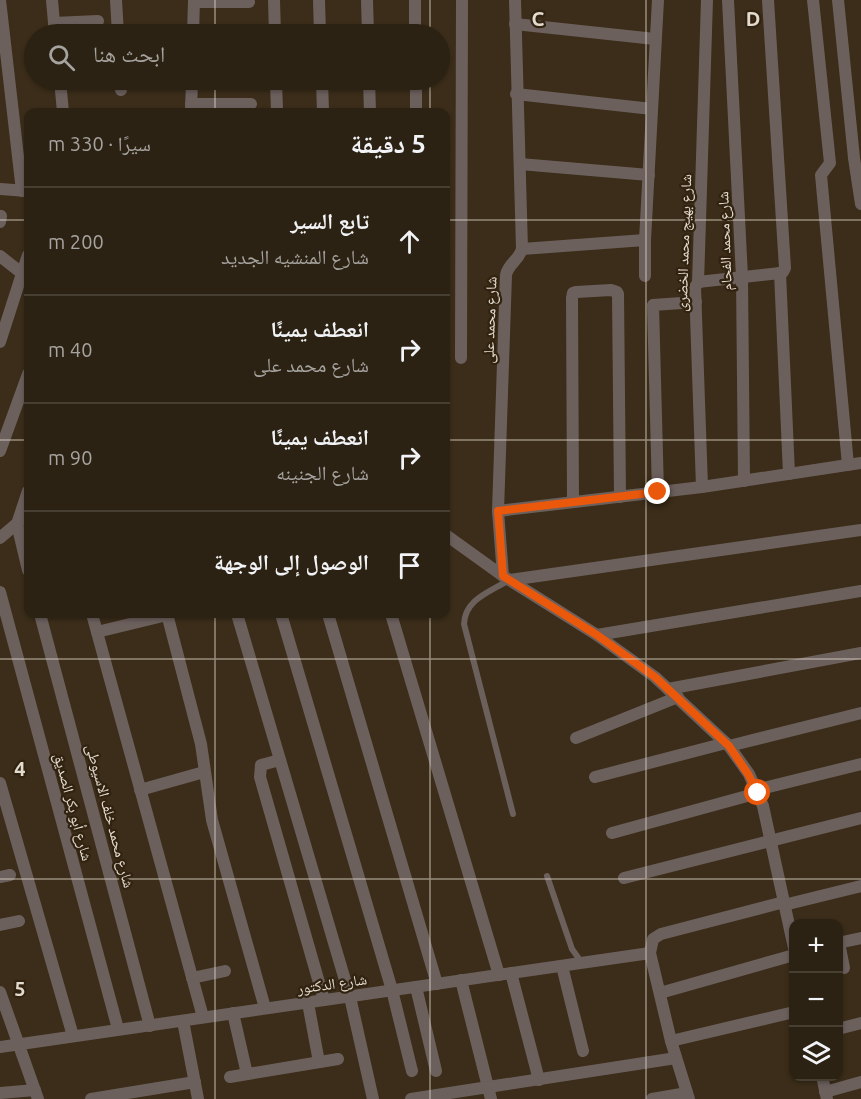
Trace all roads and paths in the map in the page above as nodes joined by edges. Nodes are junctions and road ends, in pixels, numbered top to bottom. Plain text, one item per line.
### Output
1 (0, 0) edge
2 (52, 0) edge
3 (116, 0) edge
4 (274, 0) edge
5 (319, 0) edge
6 (367, 0) edge
7 (415, 0) edge
8 (462, 0) edge
9 (515, 0) edge
10 (658, 0) edge
11 (707, 0) edge
12 (728, 0) edge
13 (768, 0) edge
14 (813, 0) edge
15 (838, 0) edge
16 (194, 1) edge
17 (249, 2) dead end
18 (98, 21) dead end
19 (55, 24) edge
20 (80, 24) edge
21 (117, 24) edge
22 (193, 24) edge
23 (275, 24) edge
24 (320, 24) edge
25 (368, 24) edge
26 (415, 24) edge
27 (515, 24) junction
28 (656, 39) junction
29 (61, 90) edge
30 (192, 90) edge
31 (276, 90) edge
32 (322, 90) edge
33 (369, 90) edge
34 (416, 90) edge
35 (516, 94) junction
36 (251, 104) dead end
37 (63, 108) edge
38 (191, 108) edge
39 (277, 108) edge
40 (323, 108) edge
41 (370, 108) edge
42 (416, 108) edge
43 (652, 109) junction
44 (520, 164) junction
45 (649, 175) junction
46 (24, 183) edge
47 (0, 189) edge
48 (24, 191) edge
49 (861, 204) edge
50 (645, 240) junction
51 (522, 249) junction
52 (0, 256) edge
53 (780, 273) junction
54 (24, 274) edge
55 (645, 276) dead end
56 (742, 277) junction
57 (24, 281) edge
58 (698, 282) junction
59 (696, 302) junction
60 (0, 342) edge
61 (461, 358) dead end
62 (24, 385) edge
63 (0, 451) edge
64 (855, 464) edge
65 (789, 474) junction
66 (744, 481) junction
67 (702, 487) junction
68 (658, 492) junction
69 (620, 497) junction
70 (573, 502) junction
71 (24, 503) edge
72 (498, 511) junction
73 (24, 517) edge
74 (17, 524) junction
75 (861, 530) edge
76 (0, 538) edge
77 (450, 539) edge
78 (24, 553) edge
79 (506, 578) junction
80 (861, 591) edge
81 (0, 592) edge
82 (41, 618) edge
83 (93, 618) edge
84 (151, 618) edge
85 (168, 618) edge
86 (238, 618) edge
87 (282, 618) edge
88 (329, 618) edge
89 (392, 618) edge
90 (97, 632) junction
91 (597, 635) junction
92 (861, 653) edge
93 (673, 693) junction
94 (861, 713) edge
95 (576, 738) dead end
96 (727, 744) junction
97 (280, 760) junction
98 (861, 764) edge
99 (204, 772) junction
100 (595, 777) dead end
101 (0, 783) edge
102 (140, 790) junction
103 (757, 792) junction
104 (513, 814) dead end
105 (861, 818) edge
106 (612, 833) dead end
107 (770, 840) junction
108 (547, 876) dead end
109 (624, 878) dead end
110 (861, 885) edge
111 (784, 904) junction
112 (19, 921) dead end
113 (0, 925) edge
114 (789, 926) edge
115 (861, 938) edge
116 (843, 942) edge
117 (650, 953) junction
118 (789, 956) edge
119 (582, 963) junction
120 (843, 963) edge
121 (562, 966) junction
122 (844, 968) dead end
123 (225, 971) dead end
124 (505, 974) junction
125 (192, 978) junction
126 (461, 981) junction
127 (437, 984) junction
128 (416, 987) junction
129 (392, 990) junction
130 (660, 993) junction
131 (1, 997) edge
132 (350, 997) junction
133 (324, 1000) junction
134 (308, 1003) junction
135 (266, 1008) junction
136 (233, 1013) junction
137 (789, 1013) edge
138 (203, 1017) junction
139 (183, 1021) junction
140 (861, 1023) edge
141 (150, 1026) junction
142 (843, 1028) edge
143 (118, 1029) junction
144 (73, 1036) junction
145 (671, 1041) junction
146 (18, 1045) junction
147 (0, 1047) edge
148 (583, 1051) dead end
149 (676, 1058) junction
150 (338, 1059) dead end
151 (319, 1062) junction
152 (412, 1071) dead end
153 (436, 1071) dead end
154 (247, 1074) junction
155 (230, 1077) dead end
156 (539, 1080) junction
157 (195, 1082) junction
158 (861, 1082) edge
159 (0, 1093) edge
160 (490, 1093) edge
161 (36, 1094) edge
162 (826, 1095) edge
163 (688, 1096) edge
164 (91, 1099) edge
165 (198, 1099) edge
166 (373, 1099) edge
167 (411, 1099) edge
168 (652, 1099) edge

1 - 46 street
2 - 19 street
3 - 21 street
4 - 23 street
5 - 24 street
6 - 25 street
7 - 26 street
8 - 61 street
9 - 27 street
10 - 28 street
11 - 58 street, شارع بهيج محمد الخضرى
12 - 56 street, شارع محمد الفحام
13 - 53 street
14 - 64 street
15 - 49 street
16 - 17 street
16 - 22 street
18 - 20 street
27 - 28 street
27 - 35 street
28 - 43 street
29 - 37 street
30 - 38 street
31 - 39 street
32 - 40 street
33 - 41 street
34 - 42 street
35 - 43 street
35 - 44 street
36 - 38 street
43 - 45 street
44 - 45 street
44 - 51 street
45 - 50 street
47 - 48 street
50 - 51 street
50 - 55 street
51 - 72 street, شارع محمد على
52 - 54 street
53 - 56 street
53 - 65 street
56 - 58 street
56 - 66 street, شارع محمد الفحام
57 - 60 street
58 - 59 street, شارع بهيج محمد الخضرى
59 - 67 street, شارع بهيج محمد الخضرى
59 - 68 street
62 - 63 street
64 - 65 street
65 - 66 street
66 - 67 street
67 - 68 street
68 - 69 street
69 - 70 street
69 - 70 street
70 - 72 street
71 - 74 street
72 - 79 street, شارع محمد على
73 - 74 street
74 - 76 street
74 - 78 street
75 - 79 street
77 - 79 street
79 - 91 street
79 - 104 lane
80 - 91 street
81 - 143 street, شارع أبو بكر الصديق
82 - 141 street, شارع محمد خلف الاسيوطى
83 - 90 street
84 - 90 street
85 - 99 street
86 - 97 street
87 - 129 street
88 - 127 street
89 - 124 street
90 - 102 street
91 - 93 street
92 - 93 street
93 - 95 street
93 - 96 street
94 - 96 street
96 - 100 street
96 - 103 street
97 - 132 street
97 - 133 street
98 - 103 street
99 - 102 street
99 - 135 street
101 - 144 street
102 - 125 street
103 - 106 street
103 - 107 street
105 - 107 street
107 - 109 street
107 - 111 street
108 - 119 lane
110 - 111 street
111 - 114 street
111 - 117 street
112 - 113 street
115 - 116 street
117 - 119 street, شارع الدكتور
117 - 130 street
118 - 130 street
119 - 121 street, شارع الدكتور
120 - 122 street
121 - 124 street, شارع الدكتور
121 - 148 street
123 - 125 street
124 - 126 street, شارع الدكتور
124 - 156 street
125 - 138 street
126 - 127 street, شارع الدكتور
126 - 160 street
127 - 128 street, شارع الدكتور
128 - 129 street, شارع الدكتور
128 - 153 street
129 - 132 street, شارع الدكتور
129 - 152 street
130 - 145 street
131 - 146 street
132 - 133 street, شارع الدكتور
132 - 166 street
133 - 134 street, شارع الدكتور
134 - 135 street, شارع الدكتور
134 - 151 street
135 - 136 street, شارع الدكتور
136 - 138 street, شارع الدكتور
136 - 154 street
137 - 145 street
138 - 139 street, شارع الدكتور
139 - 141 street, شارع الدكتور
139 - 157 street
140 - 142 street
141 - 143 street, شارع الدكتور
143 - 144 street, شارع الدكتور
144 - 146 street, شارع الدكتور
145 - 149 street
146 - 147 street, شارع الدكتور
146 - 161 street
149 - 156 street
149 - 163 street
150 - 151 street
151 - 154 street
154 - 155 street
156 - 160 street
157 - 164 street
157 - 165 street
158 - 162 street
159 - 161 street
160 - 167 street
163 - 168 street

